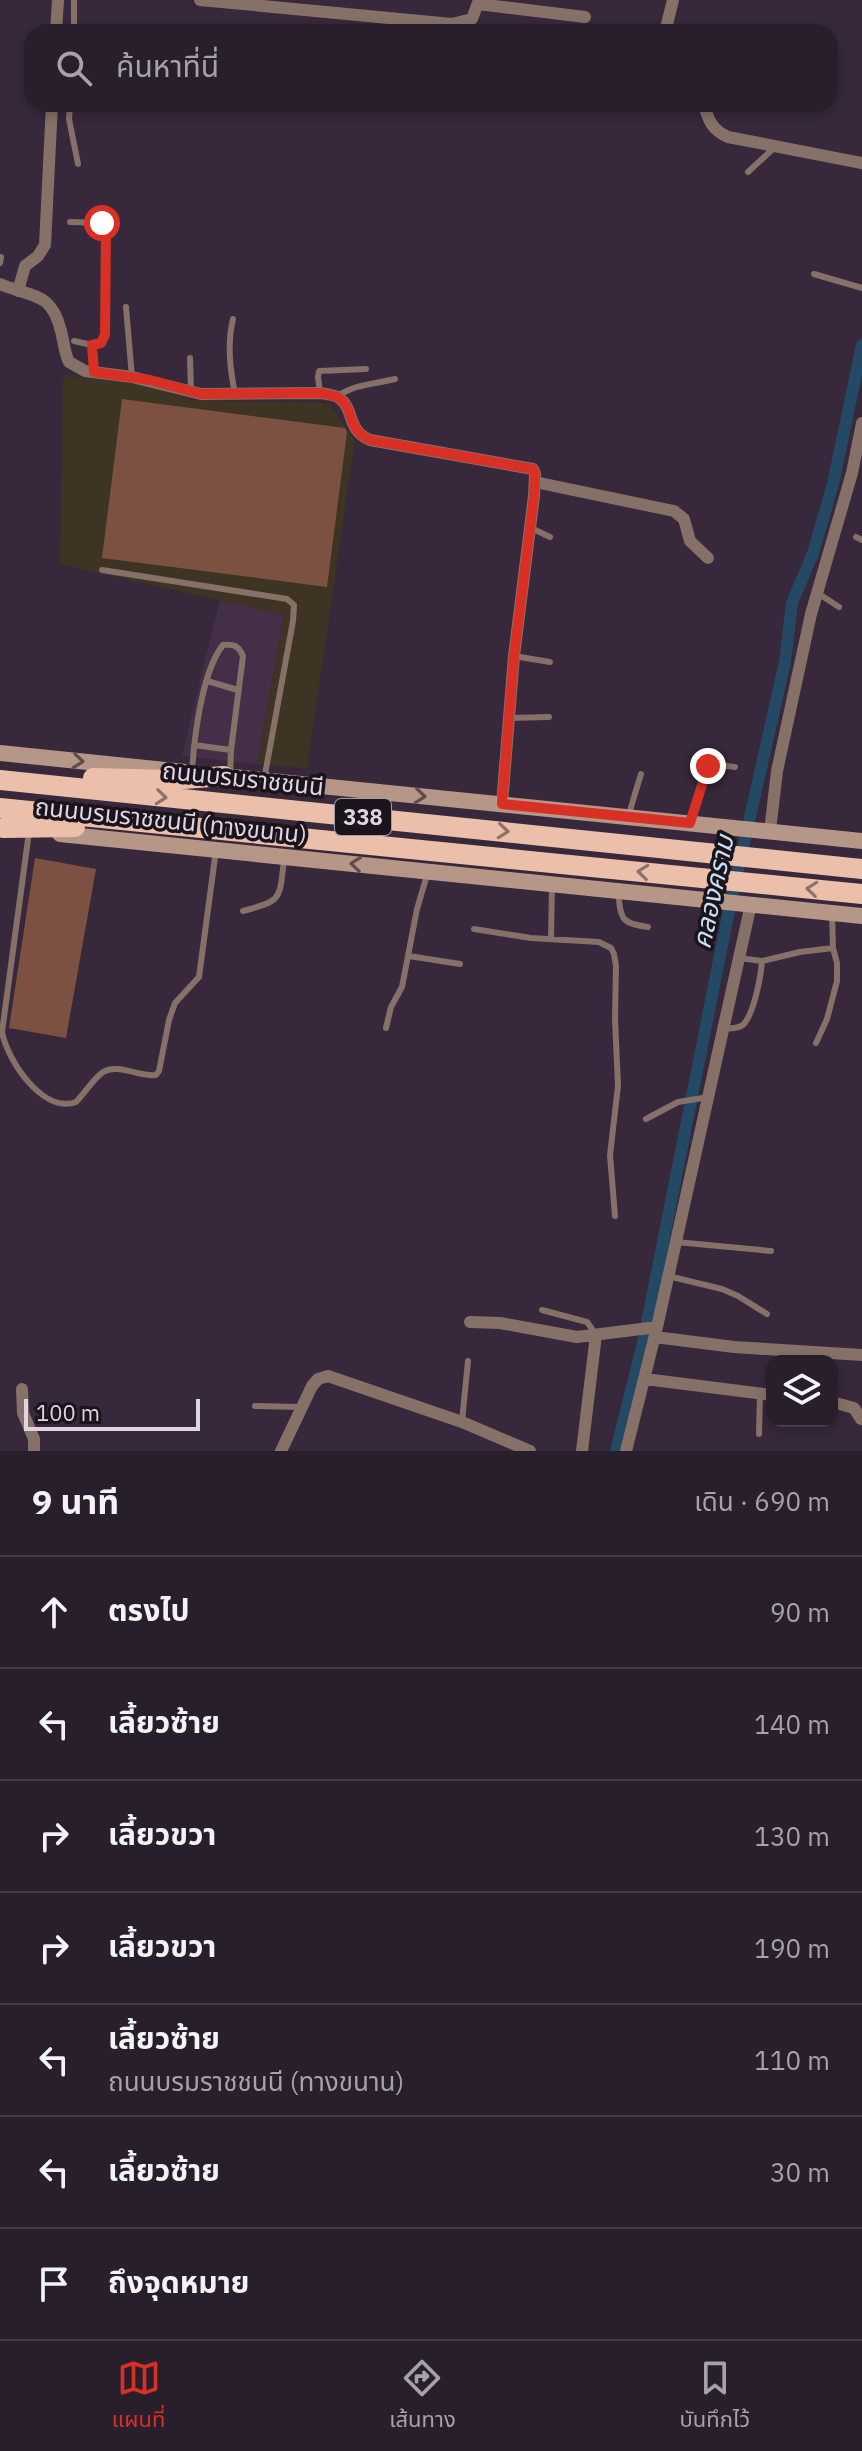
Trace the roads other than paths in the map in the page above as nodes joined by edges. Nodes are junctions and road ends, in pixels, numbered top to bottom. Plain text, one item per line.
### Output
1 (58, 0) edge
2 (74, 0) edge
3 (200, 0) edge
4 (673, 0) edge
5 (478, 2) edge
6 (585, 17) dead end
7 (56, 24) edge
8 (74, 24) edge
9 (667, 24) edge
10 (52, 112) edge
11 (69, 112) edge
12 (706, 112) edge
13 (775, 147) junction
14 (862, 163) edge
15 (78, 164) dead end
16 (748, 172) dead end
17 (70, 222) dead end
18 (814, 274) dead end
19 (0, 284) edge
20 (862, 288) edge
21 (18, 291) junction
22 (126, 307) dead end
23 (233, 319) dead end
24 (74, 341) dead end
25 (92, 345) junction
26 (190, 358) dead end
27 (366, 369) dead end
28 (94, 372) junction
29 (132, 377) junction
30 (395, 379) dead end
31 (191, 392) junction
32 (320, 393) junction
33 (235, 394) junction
34 (338, 397) junction
35 (862, 423) edge
36 (535, 482) junction
37 (530, 527) junction
38 (550, 537) dead end
39 (708, 558) dead end
40 (102, 570) dead end
41 (817, 592) junction
42 (839, 607) dead end
43 (514, 656) junction
44 (550, 662) dead end
45 (207, 681) junction
46 (238, 690) junction
47 (549, 717) dead end
48 (509, 718) junction
49 (194, 745) junction
50 (231, 750) junction
51 (0, 753) edge
52 (735, 767) dead end
53 (192, 772) junction
54 (641, 774) dead end
55 (227, 776) junction
56 (0, 780) edge
57 (264, 780) junction
58 (29, 783) junction
59 (502, 804) junction
60 (628, 817) junction
61 (1, 821) edge
62 (690, 823) junction
63 (29, 831) junction
64 (768, 831) junction
65 (862, 841) edge
66 (216, 850) junction
67 (285, 857) junction
68 (862, 869) edge
69 (428, 872) junction
70 (552, 884) junction
71 (617, 891) junction
72 (862, 894) edge
73 (749, 904) junction
74 (243, 911) dead end
75 (832, 912) junction
76 (862, 916) edge
77 (648, 927) dead end
78 (474, 929) dead end
79 (551, 939) junction
80 (833, 948) junction
81 (409, 956) junction
82 (739, 958) junction
83 (762, 961) junction
84 (460, 964) dead end
85 (386, 1028) dead end
86 (724, 1029) junction
87 (816, 1043) dead end
88 (706, 1098) junction
89 (646, 1119) dead end
90 (615, 1216) dead end
91 (676, 1242) junction
92 (771, 1251) dead end
93 (668, 1276) junction
94 (542, 1310) dead end
95 (767, 1314) dead end
96 (470, 1322) dead end
97 (651, 1331) junction
98 (596, 1335) junction
99 (862, 1355) edge
100 (468, 1361) dead end
101 (645, 1379) junction
102 (22, 1389) dead end
103 (766, 1394) edge
104 (838, 1404) edge
105 (255, 1406) dead end
106 (300, 1407) junction
107 (861, 1419) edge
108 (462, 1422) junction
109 (759, 1434) dead end
110 (34, 1451) edge
111 (281, 1451) edge
112 (530, 1451) edge
113 (582, 1451) edge
114 (626, 1451) edge

1 - 7 street
2 - 8 lane
3 - 5 street
4 - 9 street
5 - 6 street
10 - 21 street
11 - 15 lane
12 - 13 street
13 - 14 street
13 - 16 lane
17 - 25 lane
18 - 20 lane
19 - 21 street
21 - 28 street
22 - 29 lane
23 - 33 lane
24 - 25 lane
25 - 28 lane
26 - 31 lane
27 - 32 lane
28 - 29 street
29 - 31 street
30 - 34 lane
31 - 33 street
32 - 33 street
32 - 34 street
34 - 36 street
35 - 41 street
36 - 37 street
36 - 39 street
37 - 38 lane
37 - 43 street
40 - 57 lane
41 - 42 lane
41 - 64 street
43 - 44 lane
43 - 48 street
45 - 46 lane
45 - 46 lane
45 - 49 lane
46 - 50 lane
47 - 48 lane
48 - 59 street
49 - 50 lane
49 - 53 lane
50 - 55 lane
51 -> 53 main road, ถนนบรมราชชนนี (ทางขนาน) / 338
52 - 62 lane
53 - 55 main road, ถนนบรมราชชนนี (ทางขนาน) / 338
54 - 60 lane
55 - 57 main road, ถนนบรมราชชนนี (ทางขนาน) / 338
55 - 58 highway
56 - 58 highway, ถนนบรมราชชนนี / 338
57 -> 59 main road, ถนนบรมราชชนนี (ทางขนาน) / 338
58 -> 68 highway, ถนนบรมราชชนนี / 338
59 - 60 main road, ถนนบรมราชชนนี (ทางขนาน) / 338
60 - 62 main road, ถนนบรมราชชนนี (ทางขนาน) / 338
61 - 63 main road, ถนนบรมราชชนนี (ทางขนาน) / 338
72 -> 61 highway, 338
62 - 64 main road, ถนนบรมราชชนนี (ทางขนาน) / 338
63 - 66 main road, ถนนบรมราชชนนี (ทางขนาน) / 338
63 - 66 lane
64 - 65 main road, ถนนบรมราชชนนี (ทางขนาน) / 338
66 - 67 main road, ถนนบรมราชชนนี (ทางขนาน) / 338
69 -> 67 main road, ถนนบรมราชชนนี (ทางขนาน) / 338
67 - 74 lane
69 - 70 main road, ถนนบรมราชชนนี (ทางขนาน) / 338
69 - 81 lane
70 - 71 main road, ถนนบรมราชชนนี (ทางขนาน) / 338
70 - 79 lane
71 - 73 main road, ถนนบรมราชชนนี (ทางขนาน) / 338
71 - 77 lane
73 - 75 main road, ถนนบรมราชชนนี (ทางขนาน) / 338
73 - 82 street
75 - 76 main road, ถนนบรมราชชนนี (ทางขนาน) / 338
75 - 80 lane
78 - 79 lane
79 - 90 lane
80 - 83 lane
80 - 87 lane
81 - 84 lane
81 - 85 lane
82 - 83 lane
82 - 86 street
83 - 86 lane
86 - 88 street
88 - 89 lane
88 - 91 street
91 - 92 lane
91 - 93 street
93 - 95 lane
93 - 97 street
94 - 98 lane
96 - 98 street
97 - 98 street
97 - 99 street
97 - 101 street
98 - 113 street
100 - 108 lane
101 - 103 street
101 - 114 street
102 - 110 street
103 - 109 lane
104 - 107 street
105 - 106 lane
106 - 108 street
106 - 111 street
108 - 112 street

